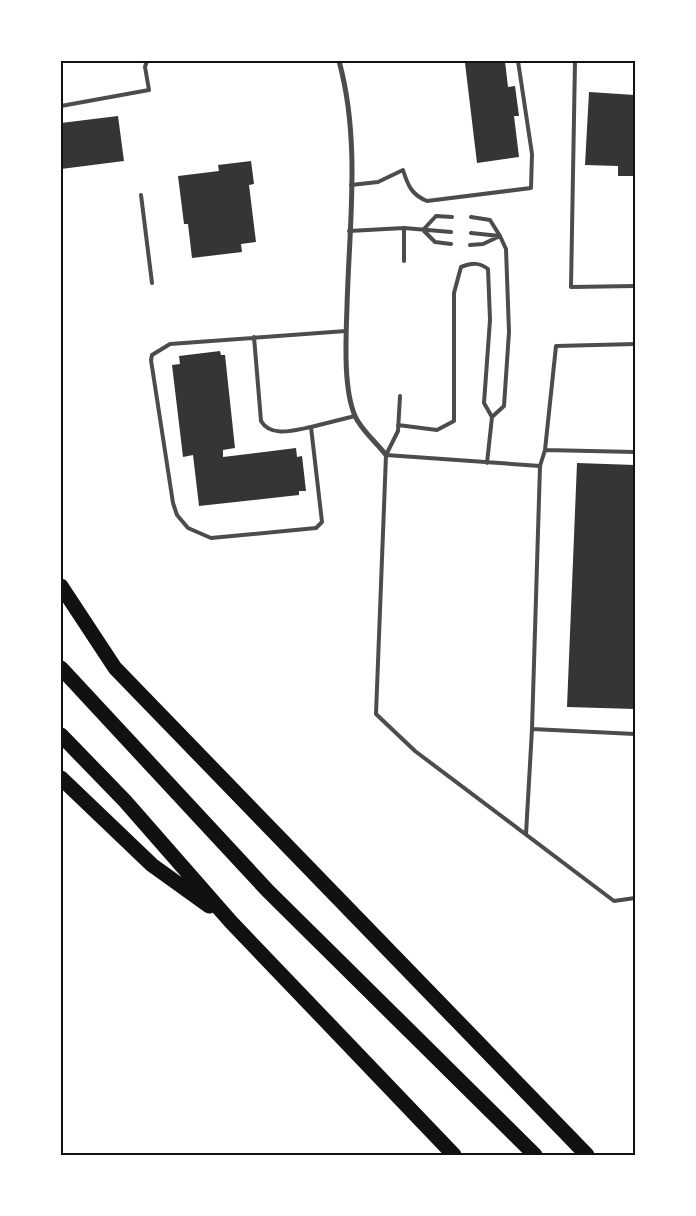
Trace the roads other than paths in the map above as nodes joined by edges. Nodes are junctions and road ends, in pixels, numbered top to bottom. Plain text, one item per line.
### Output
1 (141, 61) edge
2 (147, 61) edge
3 (339, 61) edge
4 (518, 61) edge
5 (575, 61) edge
6 (145, 67) junction
7 (61, 106) edge
8 (351, 185) junction
9 (142, 195) dead end
10 (452, 216) dead end
11 (471, 217) dead end
12 (404, 228) junction
13 (423, 230) junction
14 (349, 231) junction
15 (451, 232) dead end
16 (470, 233) dead end
17 (500, 236) junction
18 (451, 244) dead end
19 (470, 245) dead end
20 (404, 261) dead end
21 (152, 284) dead end
22 (635, 286) edge
23 (346, 332) junction
24 (254, 337) junction
25 (635, 344) edge
26 (400, 396) dead end
27 (355, 416) junction
28 (492, 417) junction
29 (398, 425) junction
30 (311, 427) junction
31 (545, 450) junction
32 (635, 452) edge
33 (386, 455) junction
34 (487, 463) junction
35 (540, 466) junction
36 (61, 586) edge
37 (61, 668) edge
38 (532, 729) junction
39 (635, 734) edge
40 (61, 735) edge
41 (61, 778) edge
42 (526, 834) junction
43 (635, 898) edge
44 (231, 922) junction
45 (454, 1155) edge
46 (535, 1155) edge
47 (587, 1155) edge

1 - 6 lane
2 - 6 lane
3 - 8 street
4 - 8 lane
5 - 22 lane
6 - 7 lane
8 - 14 street
9 - 21 lane
10 - 13 lane
11 - 17 lane
12 - 13 lane
12 - 14 lane
12 - 20 lane
13 - 15 lane
13 - 18 lane
14 - 23 street
16 - 17 lane
17 - 19 lane
17 - 28 lane
23 - 24 lane
23 - 27 street
24 - 30 lane
24 - 30 lane
25 - 31 lane
26 - 29 lane
27 - 30 lane
27 - 33 street
28 - 29 lane
28 - 34 lane
29 - 33 lane
31 - 32 lane
31 - 35 lane
33 - 34 lane
33 - 42 lane
34 - 35 lane
35 - 38 lane
36 - 47 highway
37 - 46 highway
38 - 39 lane
38 - 42 lane
40 - 44 highway
41 - 44 highway
42 - 43 lane
44 - 45 highway

